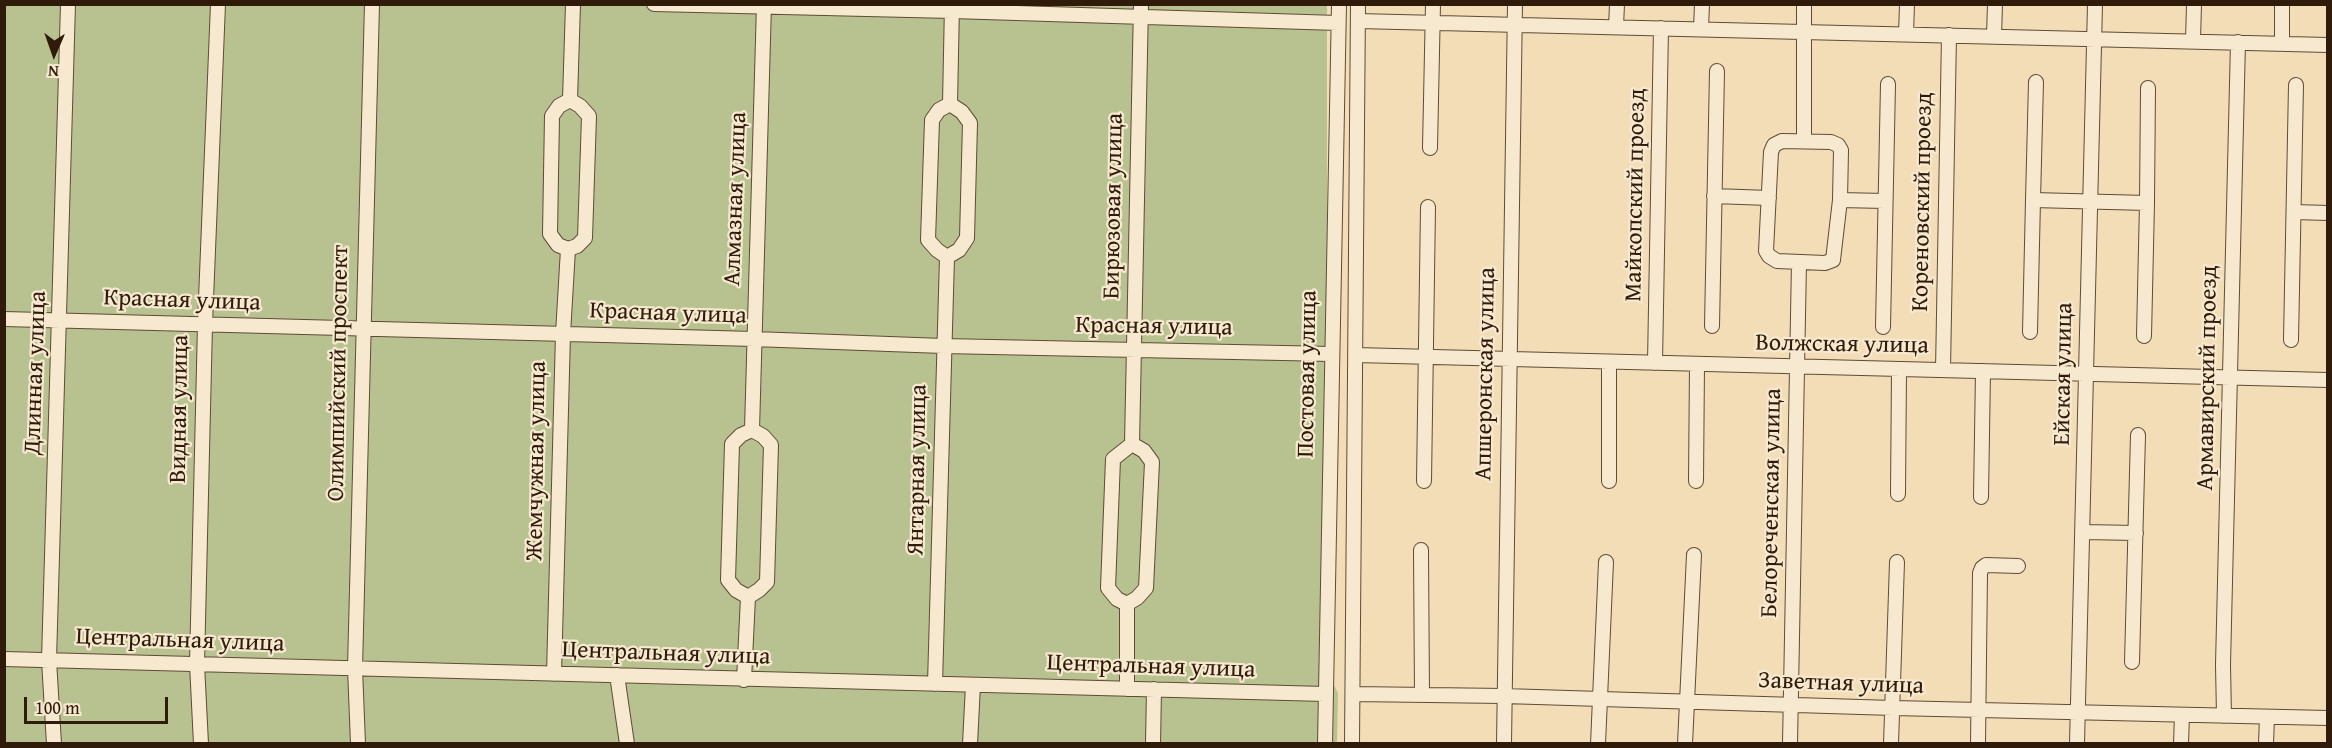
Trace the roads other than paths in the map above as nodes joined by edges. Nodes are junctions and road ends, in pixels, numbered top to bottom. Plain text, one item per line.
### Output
1 (68, 4) edge
2 (218, 4) edge
3 (372, 4) edge
4 (573, 4) edge
5 (654, 4) edge
6 (1338, 4) edge
7 (1358, 4) edge
8 (1432, 4) edge
9 (1515, 4) edge
10 (1617, 4) edge
11 (1702, 4) edge
12 (1804, 4) edge
13 (1907, 4) edge
14 (1995, 4) edge
15 (2095, 4) edge
16 (2194, 4) edge
17 (2282, 4) edge
18 (764, 6) edge
19 (952, 8) edge
20 (1141, 10) edge
21 (1358, 21) junction
22 (1432, 22) junction
23 (1338, 23) junction
24 (1515, 25) junction
25 (1616, 27) junction
26 (1661, 28) junction
27 (1701, 29) junction
28 (1803, 32) junction
29 (1906, 34) junction
30 (1949, 35) junction
31 (1994, 36) junction
32 (2094, 39) junction
33 (2193, 41) junction
34 (2238, 42) junction
35 (2282, 44) junction
36 (2328, 45) edge
37 (1717, 71) dead end
38 (2036, 82) dead end
39 (1888, 84) dead end
40 (2296, 85) dead end
41 (2148, 88) dead end
42 (570, 100) junction
43 (950, 104) junction
44 (1804, 141) junction
45 (1430, 148) dead end
46 (1714, 196) junction
47 (1769, 198) junction
48 (1839, 200) junction
49 (2033, 200) junction
50 (1885, 201) junction
51 (2090, 201) junction
52 (2147, 203) junction
53 (1428, 207) dead end
54 (2294, 212) junction
55 (2328, 213) edge
56 (568, 249) junction
57 (947, 256) junction
58 (1799, 262) junction
59 (4, 319) edge
60 (60, 320) junction
61 (205, 324) junction
62 (1712, 326) dead end
63 (1883, 327) dead end
64 (363, 328) junction
65 (2030, 332) dead end
66 (563, 334) junction
67 (2144, 336) dead end
68 (754, 339) junction
69 (2291, 340) dead end
70 (944, 346) junction
71 (1133, 349) junction
72 (1331, 354) junction
73 (1356, 355) junction
74 (1427, 357) junction
75 (1509, 359) junction
76 (1609, 362) junction
77 (1655, 363) junction
78 (1697, 364) junction
79 (1797, 366) junction
80 (1899, 369) junction
81 (1943, 370) junction
82 (1983, 371) junction
83 (2087, 374) junction
84 (2230, 377) junction
85 (2328, 380) edge
86 (752, 430) junction
87 (2138, 435) dead end
88 (1132, 444) junction
89 (1609, 481) dead end
90 (1424, 482) dead end
91 (1696, 482) dead end
92 (1898, 494) dead end
93 (1981, 496) dead end
94 (2084, 532) junction
95 (2136, 533) junction
96 (1421, 550) dead end
97 (1694, 555) dead end
98 (1606, 562) dead end
99 (1897, 562) dead end
100 (2018, 566) dead end
101 (748, 597) junction
102 (1127, 604) junction
103 (4, 659) edge
104 (49, 660) junction
105 (2132, 662) dead end
106 (197, 664) junction
107 (355, 668) junction
108 (554, 674) junction
109 (617, 675) junction
110 (744, 680) junction
111 (935, 684) junction
112 (973, 685) junction
113 (1127, 689) junction
114 (1154, 689) junction
115 (1325, 694) junction
116 (1353, 694) junction
117 (1422, 695) junction
118 (1504, 696) junction
119 (1599, 699) junction
120 (1686, 702) junction
121 (1792, 704) junction
122 (1893, 708) junction
123 (1980, 710) junction
124 (2078, 712) junction
125 (2182, 715) junction
126 (2224, 716) junction
127 (2267, 717) junction
128 (2328, 718) edge
129 (54, 744) edge
130 (201, 744) edge
131 (358, 744) edge
132 (627, 744) edge
133 (970, 744) edge
134 (1153, 744) edge
135 (1325, 744) edge
136 (1352, 744) edge
137 (1504, 744) edge
138 (1598, 744) edge
139 (1685, 744) edge
140 (1790, 744) edge
141 (1891, 744) edge
142 (1978, 744) edge
143 (2077, 744) edge
144 (2181, 744) edge
145 (2266, 744) edge

1 - 60 street, Длинная улица
2 - 61 street, Видная улица
3 - 64 street, Олимпийский проспект
4 - 42 street
5 - 18 street
6 - 23 street, Постовая улица
7 - 21 street, Постовая улица
8 - 22 street
9 - 24 street, Апшеронская улица
10 - 25 street
11 - 27 street
12 - 28 street
13 - 29 street
14 - 31 street
15 - 32 street, Ейская улица
16 - 33 street
17 - 35 street
18 - 19 street
18 - 68 street, Алмазная улица
19 - 20 street
19 - 43 street
20 - 23 street
20 - 71 street, Бирюзовая улица
21 - 22 street
21 - 73 street, Постовая улица
22 - 24 street
22 - 45 street
23 - 72 street, Постовая улица
24 - 25 street
24 - 75 street, Апшеронская улица
25 - 26 street
26 - 27 street
26 - 77 street, Майкопский проезд
27 - 28 street
28 - 29 street
28 - 44 street
29 - 30 street
30 - 31 street
30 - 81 street, Кореновский проезд
31 - 32 street
32 - 33 street
32 - 51 street, Ейская улица
33 - 34 street
34 - 35 street
34 - 84 street, Армавирский проезд
35 - 36 street
37 - 46 street
38 - 49 street
39 - 50 street
40 - 54 street
41 - 52 street
42 - 56 street
42 - 56 street
43 - 57 street
43 - 57 street
44 - 47 street
44 - 48 street
46 - 47 street
46 - 62 street
47 - 58 street
48 - 50 street
48 - 58 street
49 - 51 street
49 - 65 street
50 - 63 street
51 - 52 street
51 - 83 street, Ейская улица
52 - 67 street
53 - 74 street
54 - 55 street
54 - 69 street
56 - 66 street, Жемчужная улица
57 - 70 street, Янтарная улица
58 - 79 street, Белореченская улица
59 - 60 street, Красная улица
60 - 61 street, Красная улица
60 - 104 street, Длинная улица
61 - 64 street, Красная улица
61 - 106 street, Видная улица
64 - 66 street, Красная улица
64 - 107 street, Олимпийский проспект
66 - 68 street, Красная улица
66 - 108 street, Жемчужная улица
68 - 70 street, Красная улица
68 - 86 street, Алмазная улица
70 - 71 street, Красная улица
70 - 111 street, Янтарная улица
71 - 72 street, Красная улица
71 - 88 street, Бирюзовая улица
72 - 115 street, Постовая улица
73 - 74 street, Волжская улица
73 - 116 street, Постовая улица
74 - 75 street, Волжская улица
74 - 90 street
75 - 76 street, Волжская улица
75 - 118 street, Апшеронская улица
76 - 77 street, Волжская улица
76 - 89 street
77 - 78 street, Волжская улица
78 - 79 street, Волжская улица
78 - 91 street
79 - 80 street, Волжская улица
79 - 121 street, Белореченская улица
80 - 81 street, Волжская улица
80 - 92 street
81 - 82 street, Волжская улица
82 - 83 street, Волжская улица
82 - 93 street
83 - 84 street, Волжская улица
83 - 94 street, Ейская улица
84 - 85 street, Волжская улица
84 - 126 street, Армавирский проезд
86 - 101 street
86 - 101 street
87 - 95 street
88 - 102 street
88 - 102 street
94 - 95 street
94 - 124 street, Ейская улица
95 - 105 street
96 - 117 street
97 - 120 street
98 - 119 street
99 - 122 street
100 - 123 street
101 - 110 street
102 - 113 street
103 - 104 street, Центральная улица
104 - 106 street, Центральная улица
104 - 129 street, Длинная улица
106 - 107 street, Центральная улица
106 - 130 street, Видная улица
107 - 108 street, Центральная улица
107 - 131 street, Олимпийский проспект
108 - 109 street, Центральная улица
109 - 110 street, Центральная улица
109 - 132 street
110 - 111 street, Центральная улица
111 - 112 street, Центральная улица
112 - 113 street, Центральная улица
112 - 133 street
113 - 114 street, Центральная улица
114 - 115 street, Центральная улица
114 - 134 street
115 - 135 street, Постовая улица
116 - 117 street, Заветная улица
116 - 136 street, Постовая улица
117 - 118 street, Заветная улица
118 - 119 street, Заветная улица
118 - 137 street, Апшеронская улица
119 - 120 street, Заветная улица
119 - 138 street
120 - 121 street, Заветная улица
120 - 139 street
121 - 122 street, Заветная улица
121 - 140 street, Белореченская улица
122 - 123 street, Заветная улица
122 - 141 street
123 - 124 street, Заветная улица
123 - 142 street
124 - 125 street, Заветная улица
124 - 143 street, Ейская улица
125 - 126 street, Заветная улица
125 - 144 street
126 - 127 street, Заветная улица
127 - 128 street, Заветная улица
127 - 145 street

